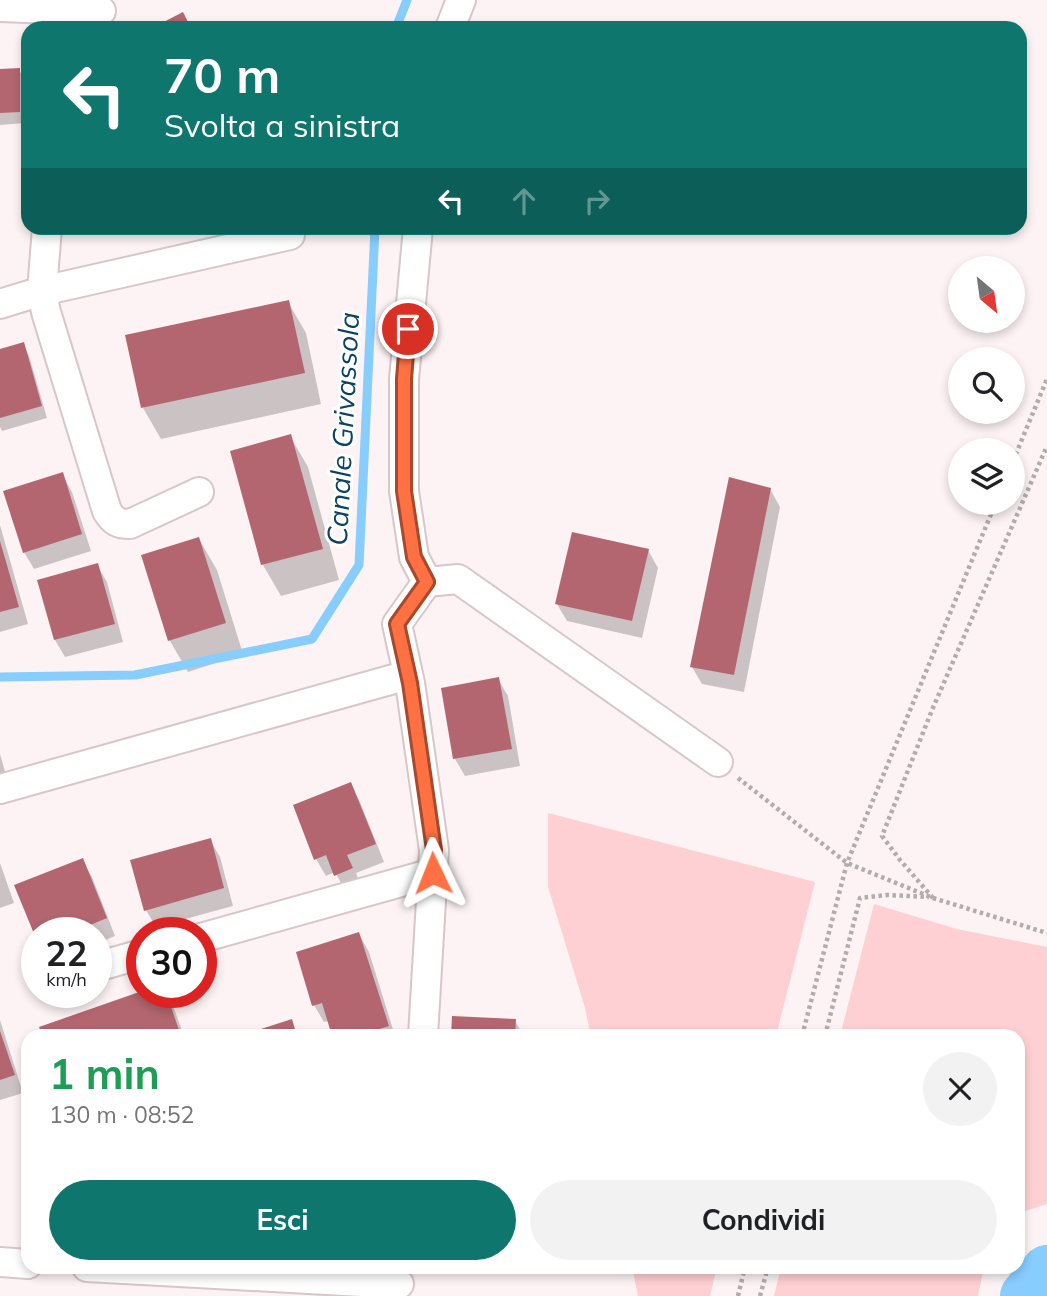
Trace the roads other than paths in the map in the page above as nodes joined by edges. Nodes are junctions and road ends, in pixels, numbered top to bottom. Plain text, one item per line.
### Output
1 (461, 0) edge
2 (0, 7) edge
3 (100, 13) edge
4 (453, 21) edge
5 (46, 235) edge
6 (290, 235) dead end
7 (417, 235) edge
8 (42, 291) junction
9 (0, 304) edge
10 (199, 492) dead end
11 (427, 582) junction
12 (408, 675) junction
13 (718, 762) road end
14 (0, 789) edge
15 (433, 873) junction
16 (217, 934) edge
17 (423, 1029) edge
18 (0, 1262) edge
19 (21, 1264) edge
20 (233, 1274) edge
21 (399, 1282) edge

1 - 4 street
2 - 3 street
5 - 8 street
6 - 8 street
7 - 11 street
8 - 9 street
8 - 10 street
11 - 12 street
11 - 13 street
12 - 14 street
12 - 15 street
15 - 16 street
15 - 17 street
18 - 19 street
20 - 21 street

